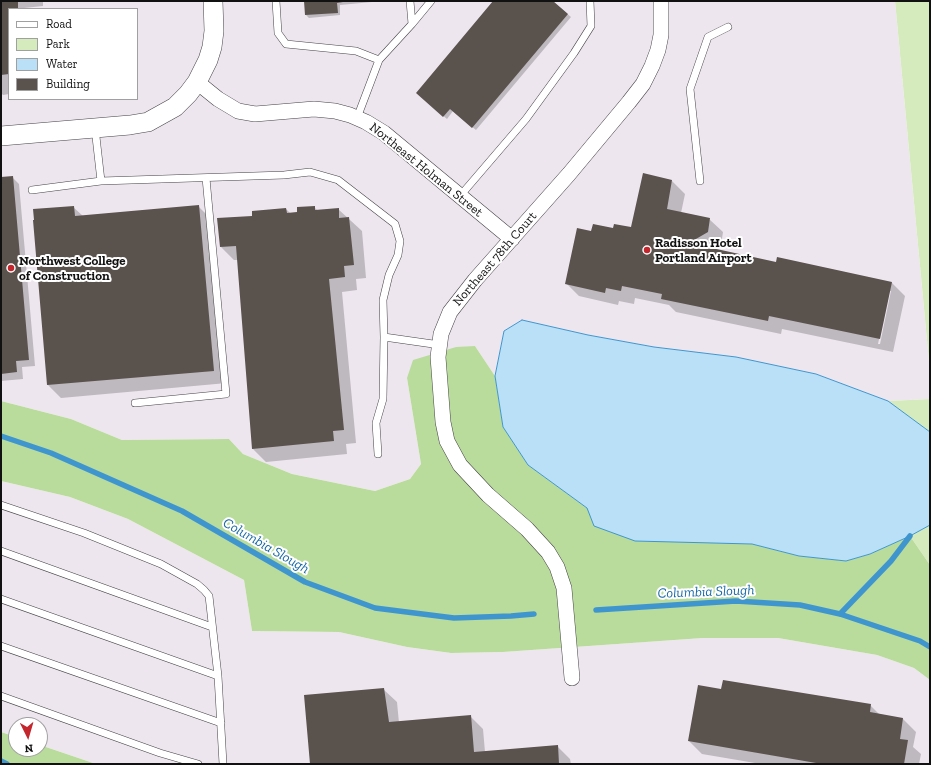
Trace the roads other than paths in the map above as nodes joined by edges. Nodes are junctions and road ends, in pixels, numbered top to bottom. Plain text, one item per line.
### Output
1 (213, 1) edge
2 (276, 1) edge
3 (410, 1) edge
4 (431, 1) edge
5 (590, 1) edge
6 (660, 1) edge
7 (412, 24) junction
8 (728, 27) dead end
9 (379, 60) junction
10 (197, 82) junction
11 (357, 118) junction
12 (95, 128) junction
13 (1, 136) edge
14 (206, 178) junction
15 (101, 181) junction
16 (700, 181) dead end
17 (32, 190) dead end
18 (460, 196) junction
19 (512, 239) junction
20 (384, 336) junction
21 (440, 345) junction
22 (135, 403) dead end
23 (378, 454) dead end
24 (1, 505) edge
25 (1, 551) edge
26 (1, 599) edge
27 (212, 627) junction
28 (1, 646) edge
29 (218, 676) junction
30 (572, 678) dead end
31 (1, 696) edge
32 (221, 724) junction
33 (198, 764) edge
34 (223, 764) edge

1 - 10 street
2 - 9 lane
3 - 7 lane
4 - 7 lane
5 - 18 lane
6 - 19 street, Northeast 78th Court
7 - 9 lane
8 - 16 lane
9 - 11 lane
10 - 11 street, Northeast Holman Street
10 - 12 street
11 - 18 street, Northeast Holman Street
12 - 13 street
12 - 15 lane
14 - 15 lane
14 - 20 lane
14 - 22 lane
15 - 17 lane
18 - 19 street, Northeast Holman Street
19 - 21 street, Northeast 78th Court
20 - 21 lane
20 - 23 lane
21 - 30 street, Northeast 78th Court
24 - 27 lane
25 - 27 lane
26 - 29 lane
27 - 29 lane
28 - 32 lane
29 - 32 lane
31 - 33 lane
32 - 34 lane

